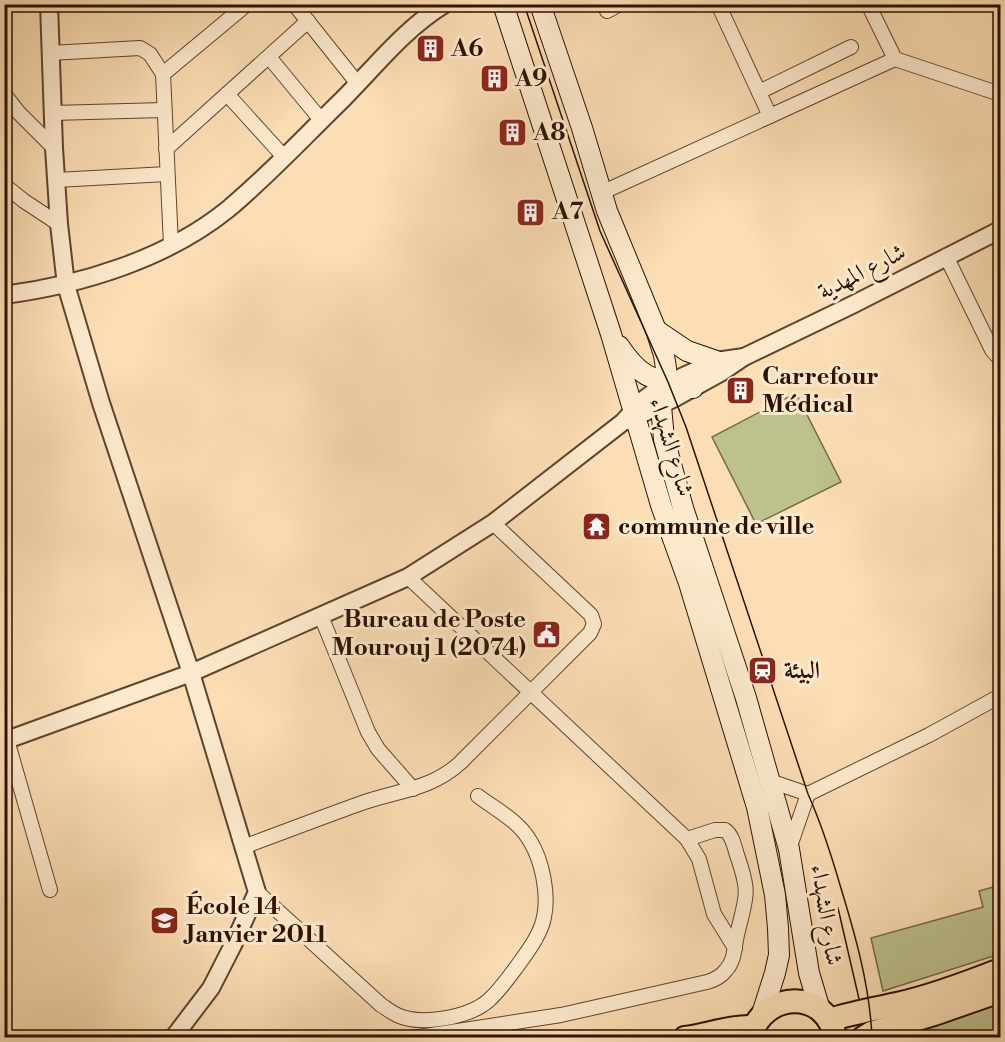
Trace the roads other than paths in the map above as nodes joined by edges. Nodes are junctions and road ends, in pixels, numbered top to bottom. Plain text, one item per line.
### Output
1 (49, 4) edge
2 (247, 4) edge
3 (294, 4) edge
4 (445, 4) edge
5 (503, 4) edge
6 (540, 4) edge
7 (620, 4) edge
8 (717, 4) edge
9 (868, 4) edge
10 (607, 11) dead end
11 (308, 21) junction
12 (851, 47) dead end
13 (50, 53) junction
14 (268, 57) junction
15 (895, 59) junction
16 (163, 74) junction
17 (358, 84) junction
18 (759, 92) junction
19 (4, 94) edge
20 (227, 94) junction
21 (1000, 94) edge
22 (164, 110) junction
23 (52, 113) junction
24 (770, 116) junction
25 (321, 120) junction
26 (54, 148) junction
27 (166, 148) junction
28 (284, 158) junction
29 (167, 174) junction
30 (56, 180) junction
31 (4, 185) edge
32 (601, 193) junction
33 (59, 224) junction
34 (1000, 230) edge
35 (171, 245) junction
36 (946, 256) junction
37 (66, 285) junction
38 (7, 292) edge
39 (656, 330) junction
40 (610, 334) junction
41 (744, 357) junction
42 (1000, 359) edge
43 (716, 361) junction
44 (668, 382) junction
45 (693, 387) junction
46 (661, 406) junction
47 (631, 416) junction
48 (493, 523) junction
49 (408, 577) junction
50 (321, 616) junction
51 (191, 673) junction
52 (531, 693) junction
53 (1000, 696) edge
54 (6, 741) edge
55 (770, 781) junction
56 (413, 789) junction
57 (808, 794) junction
58 (478, 796) dead end
59 (687, 839) junction
60 (243, 847) junction
61 (789, 849) junction
62 (50, 890) dead end
63 (256, 892) junction
64 (735, 948) junction
65 (1000, 970) edge
66 (1000, 991) edge
67 (489, 1000) junction
68 (828, 1023) edge
69 (447, 1024) junction
70 (492, 1025) junction
71 (755, 1026) edge
72 (174, 1038) edge
73 (412, 1038) edge
74 (685, 1038) edge
75 (863, 1038) edge

1 - 13 street
2 - 16 street
3 - 11 street
4 - 17 street
5 - 40 main road, شارع الشهداء
6 - 32 main road, شارع الشهداء
7 - 10 street
8 - 18 street
9 - 15 street
11 - 14 street
11 - 17 street
12 - 18 street
13 - 16 street
13 - 23 street
14 - 20 street
14 - 25 street
15 - 21 street
15 - 24 street
16 - 22 street
17 - 25 street
18 - 24 street
19 - 26 street
20 - 27 street
20 - 28 street
22 - 23 street
22 - 27 street
23 - 26 street
24 - 32 street
25 - 28 street
26 - 30 street
27 - 29 street
28 - 35 street
29 - 30 street
29 - 35 street
30 - 33 street
31 - 33 street
32 - 39 main road, شارع الشهداء
33 - 37 street
34 - 36 street, شارع المهدية
35 - 37 street
36 - 41 street, شارع المهدية
36 - 42 street
37 - 38 street
37 - 51 street
39 - 43 main road
39 - 44 main road, شارع الشهداء
40 - 44 main road
40 - 47 main road, شارع الشهداء
41 - 43 street
41 - 45 street
43 - 44 street
44 - 45 main road
44 - 46 main road, شارع الشهداء
44 - 47 street
45 - 46 street
46 - 47 street
46 - 55 main road, شارع الشهداء
47 - 48 street
47 - 71 main road, شارع الشهداء
48 - 49 street
48 - 52 street
49 - 50 street
49 - 52 street
50 - 51 street
50 - 56 street
51 - 54 street
51 - 60 street
52 - 56 street
52 - 59 street
53 - 57 street
54 - 62 street
55 - 57 street
55 - 61 main road, شارع الشهداء
56 - 60 street
57 - 61 street
58 - 67 street
59 - 64 street
59 - 64 street
60 - 63 street
61 - 68 main road, شارع الشهداء
63 - 69 street
63 - 72 street
64 - 70 street
65 - 68 highway
66 - 75 highway
67 - 69 street
67 - 70 street
68 - 71 highway
69 - 70 street
69 - 73 street
71 - 74 highway

